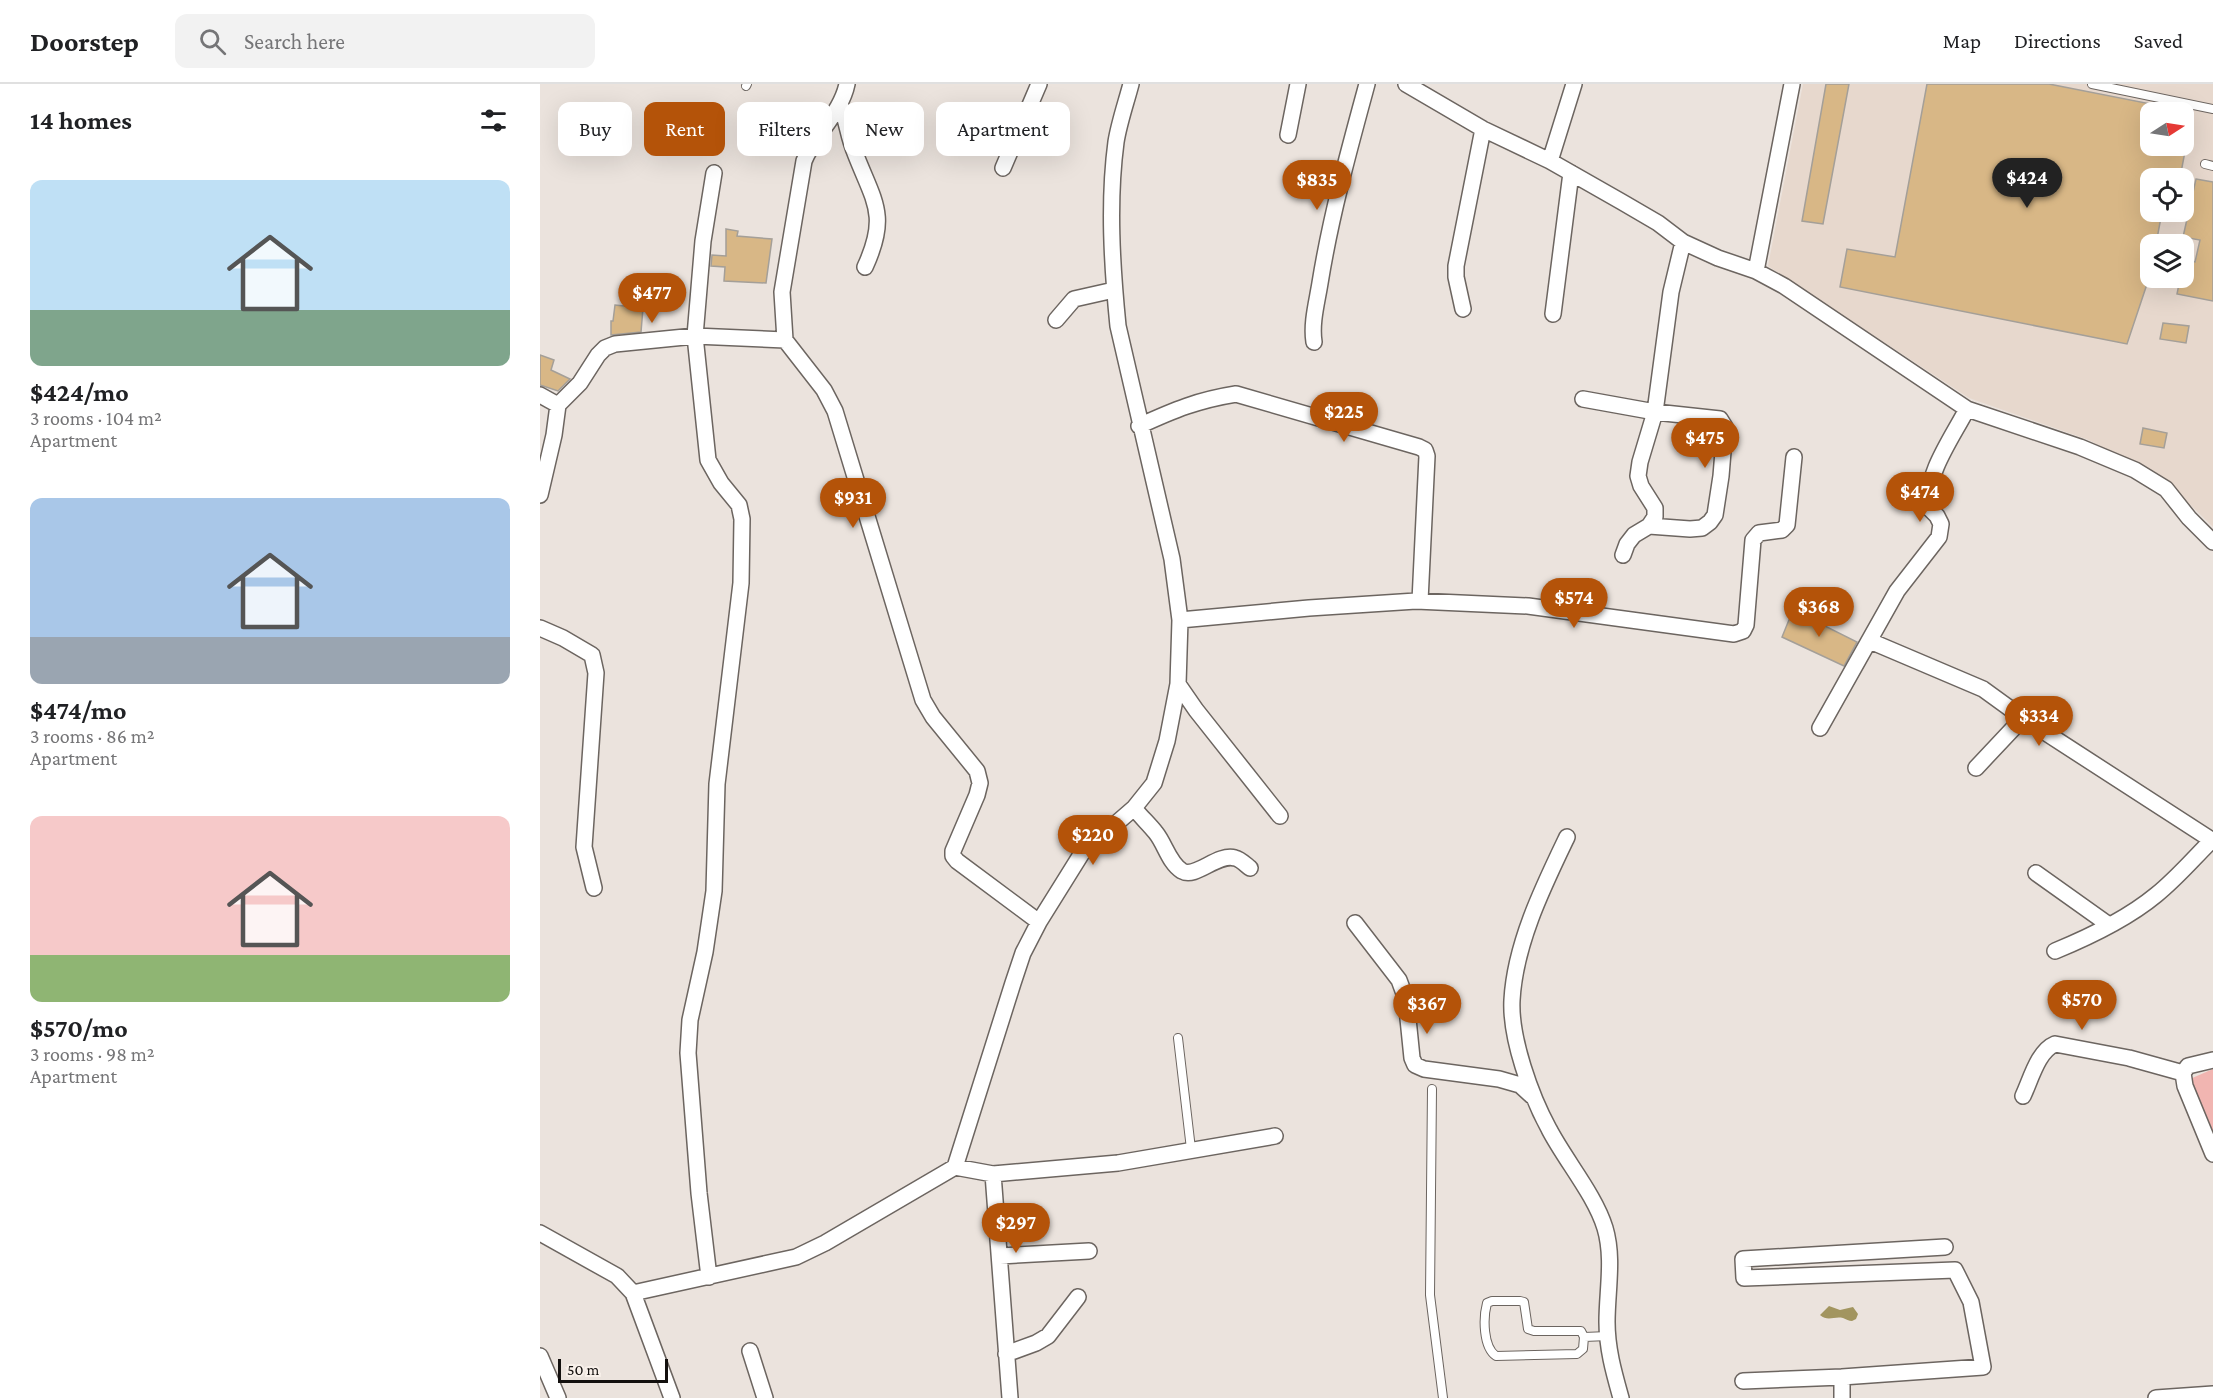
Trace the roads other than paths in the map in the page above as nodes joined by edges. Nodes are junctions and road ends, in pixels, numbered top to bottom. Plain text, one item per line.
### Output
1 (847, 84) edge
2 (1039, 84) edge
3 (1131, 84) edge
4 (1298, 84) edge
5 (1366, 84) edge
6 (1406, 84) edge
7 (1574, 84) edge
8 (1792, 84) edge
9 (2092, 84) edge
10 (840, 104) junction
11 (2213, 109) edge
12 (1483, 129) junction
13 (1288, 135) dead end
14 (1550, 161) junction
15 (1003, 168) dead end
16 (714, 173) dead end
17 (1571, 173) junction
18 (1683, 242) junction
19 (865, 267) dead end
20 (1756, 271) junction
21 (1114, 290) junction
22 (1463, 309) dead end
23 (1553, 314) dead end
24 (1056, 320) dead end
25 (695, 336) junction
26 (785, 340) junction
27 (1314, 342) dead end
28 (540, 395) edge
29 (1583, 399) dead end
30 (558, 405) junction
31 (1967, 409) junction
32 (1655, 412) junction
33 (1139, 426) junction
34 (1794, 457) dead end
35 (540, 495) edge
36 (1649, 526) junction
37 (2213, 542) edge
38 (1623, 555) dead end
39 (1420, 601) junction
40 (1180, 620) junction
41 (540, 628) edge
42 (1870, 640) junction
43 (1178, 684) junction
44 (2023, 718) junction
45 (1820, 728) dead end
46 (1976, 768) dead end
47 (1134, 808) junction
48 (1280, 816) dead end
49 (1567, 837) dead end
50 (2212, 841) edge
51 (1250, 868) dead end
52 (2037, 873) dead end
53 (594, 888) dead end
54 (1039, 922) junction
55 (1355, 923) dead end
56 (2109, 925) junction
57 (2055, 951) dead end
58 (1179, 1038) dead end
59 (2213, 1060) edge
60 (2183, 1073) junction
61 (1432, 1089) dead end
62 (1532, 1096) junction
63 (2023, 1096) dead end
64 (1275, 1136) dead end
65 (1191, 1149) junction
66 (2213, 1154) edge
67 (955, 1167) junction
68 (993, 1174) junction
69 (540, 1233) edge
70 (1945, 1247) dead end
71 (1089, 1251) dead end
72 (1000, 1256) junction
73 (709, 1277) junction
74 (633, 1293) junction
75 (1078, 1297) dead end
76 (1608, 1336) junction
77 (1584, 1337) junction
78 (750, 1351) dead end
79 (1006, 1354) junction
80 (540, 1356) edge
81 (1842, 1377) junction
82 (1743, 1381) dead end
83 (2213, 1394) edge
84 (558, 1398) edge
85 (672, 1398) edge
86 (765, 1398) edge
87 (1010, 1398) edge
88 (1443, 1398) edge
89 (1621, 1398) edge
90 (1842, 1398) edge
91 (2156, 1398) edge

1 - 10 street
2 - 15 street
3 - 21 street
4 - 13 street
5 - 27 street
6 - 12 street
7 - 14 street
8 - 20 street
9 - 11 lane
10 - 19 street
10 - 26 street
12 - 14 street
12 - 22 street
14 - 17 street
16 - 25 street
17 - 18 street
17 - 23 street
18 - 20 street
18 - 32 street
20 - 31 street
21 - 24 street
21 - 33 street
25 - 26 street
25 - 30 street
25 - 73 street
26 - 54 street
28 - 30 street
29 - 32 street
30 - 35 street
31 - 37 street
31 - 42 street
32 - 36 street
32 - 36 street
33 - 39 street
33 - 40 street
34 - 39 street
36 - 38 street
39 - 40 street
40 - 43 street
41 - 53 street
42 - 44 street
42 - 45 street
43 - 47 street
43 - 48 street
44 - 46 street
44 - 50 street
47 - 51 street
47 - 54 street
49 - 62 street
50 - 56 street
52 - 56 street
54 - 67 street
55 - 62 street
56 - 57 street
58 - 65 lane
59 - 60 street
60 - 63 street
60 - 66 street
61 - 88 lane
62 - 76 street
64 - 65 street
65 - 68 street
67 - 68 street
67 - 73 street
68 - 72 street
69 - 74 street
70 - 81 street
71 - 72 street
72 - 79 street
73 - 74 street
74 - 85 street
75 - 79 street
76 - 77 lane
76 - 89 street
77 - 77 lane
78 - 86 street
79 - 87 street
80 - 84 street
81 - 82 street
81 - 90 street
83 - 91 street

